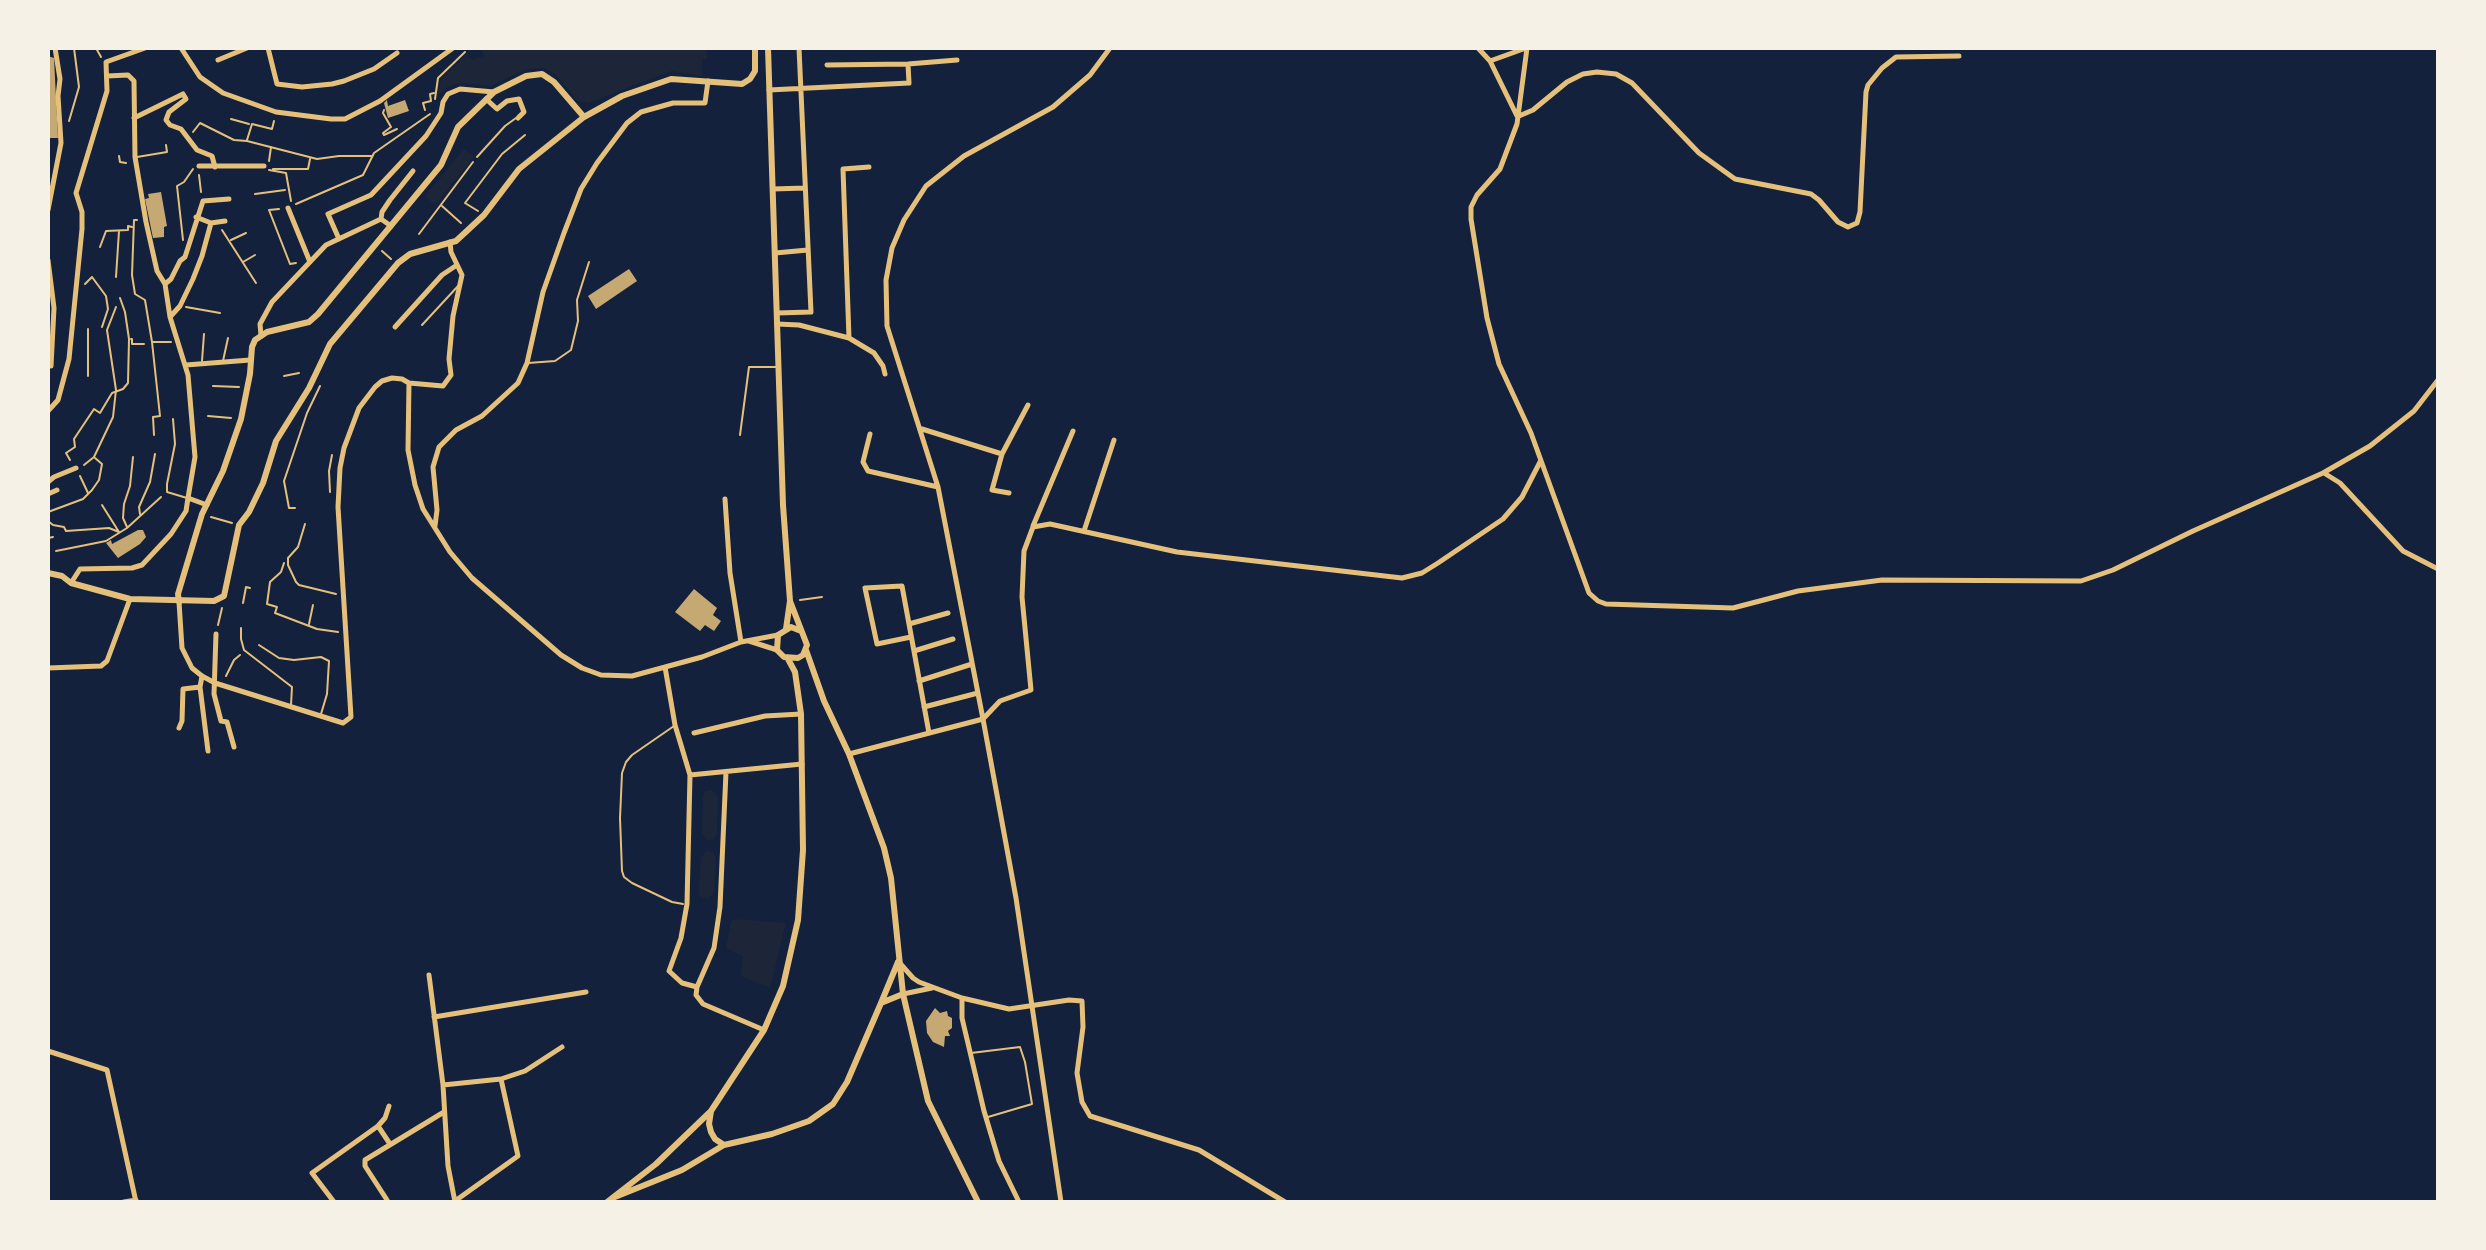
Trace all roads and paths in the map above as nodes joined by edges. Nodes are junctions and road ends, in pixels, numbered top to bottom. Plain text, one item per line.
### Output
1 (55, 48) edge
2 (74, 48) edge
3 (96, 48) edge
4 (143, 48) edge
5 (181, 48) edge
6 (247, 48) edge
7 (268, 48) edge
8 (453, 48) edge
9 (755, 48) edge
10 (768, 48) edge
11 (799, 48) edge
12 (1110, 48) edge
13 (1478, 48) edge
14 (1526, 48) edge
15 (465, 52) dead end
16 (397, 53) dead end
17 (1959, 56) dead end
18 (218, 60) dead end
19 (957, 60) dead end
20 (1490, 61) junction
21 (106, 62) junction
22 (908, 64) junction
23 (827, 65) dead end
24 (107, 74) junction
25 (708, 81) junction
26 (803, 89) junction
27 (769, 90) junction
28 (494, 92) junction
29 (435, 93) junction
30 (486, 99) junction
31 (380, 101) junction
32 (437, 104) dead end
33 (425, 110) dead end
34 (276, 112) junction
35 (440, 112) junction
36 (584, 117) junction
37 (1518, 117) junction
38 (134, 118) junction
39 (518, 118) joint
40 (231, 119) dead end
41 (252, 124) junction
42 (397, 129) dead end
43 (60, 130) junction
44 (525, 135) dead end
45 (189, 136) junction
46 (247, 141) junction
47 (166, 145) dead end
48 (271, 147) junction
49 (372, 156) junction
50 (135, 157) junction
51 (477, 157) joint
52 (311, 158) junction
53 (199, 166) junction
54 (215, 167) junction
55 (266, 167) junction
56 (869, 167) dead end
57 (413, 171) dead end
58 (805, 188) junction
59 (773, 189) junction
60 (287, 190) junction
61 (255, 194) dead end
62 (229, 199) dead end
63 (203, 201) junction
64 (441, 205) junction
65 (290, 207) junction
66 (48, 210) edge
67 (484, 215) junction
68 (196, 217) junction
69 (381, 219) junction
70 (140, 220) dead end
71 (218, 222) junction
72 (463, 224) dead end
73 (391, 226) junction
74 (134, 227) junction
75 (119, 230) junction
76 (246, 233) dead end
77 (419, 234) dead end
78 (339, 239) junction
79 (230, 240) junction
80 (450, 242) junction
81 (100, 247) dead end
82 (808, 250) junction
83 (775, 253) junction
84 (255, 255) dead end
85 (48, 260) edge
86 (180, 261) junction
87 (242, 262) junction
88 (310, 262) junction
89 (589, 262) dead end
90 (457, 265) junction
91 (303, 270) junction
92 (116, 277) dead end
93 (256, 283) dead end
94 (460, 283) junction
95 (165, 284) junction
96 (76, 293) junction
97 (120, 298) dead end
98 (116, 307) dead end
99 (185, 307) dead end
100 (220, 313) dead end
101 (777, 313) junction
102 (170, 317) junction
103 (777, 324) junction
104 (422, 325) dead end
105 (102, 327) dead end
106 (395, 327) dead end
107 (88, 329) dead end
108 (204, 334) dead end
109 (261, 335) junction
110 (228, 338) dead end
111 (849, 338) junction
112 (129, 339) junction
113 (177, 341) junction
114 (152, 342) junction
115 (144, 344) dead end
116 (250, 360) junction
117 (223, 361) junction
118 (202, 362) junction
119 (527, 363) junction
120 (186, 365) junction
121 (51, 366) dead end
122 (779, 367) junction
123 (299, 373) dead end
124 (885, 374) dead end
125 (88, 376) dead end
126 (284, 376) dead end
127 (313, 378) junction
128 (2438, 380) edge
129 (409, 383) junction
130 (213, 386) dead end
131 (247, 387) junction
132 (116, 390) junction
133 (1028, 405) dead end
134 (48, 411) edge
135 (208, 416) dead end
136 (173, 419) dead end
137 (241, 419) junction
138 (921, 429) junction
139 (1073, 431) dead end
140 (870, 434) dead end
141 (154, 435) dead end
142 (740, 435) dead end
143 (1114, 440) dead end
144 (66, 453) dead end
145 (155, 454) dead end
146 (1002, 454) junction
147 (332, 455) dead end
148 (94, 457) junction
149 (133, 457) dead end
150 (1541, 461) junction
151 (76, 468) joint
152 (2323, 473) junction
153 (48, 482) edge
154 (938, 487) junction
155 (57, 490) dead end
156 (167, 492) junction
157 (1009, 493) dead end
158 (48, 494) edge
159 (330, 495) dead end
160 (188, 498) junction
161 (725, 499) dead end
162 (102, 505) dead end
163 (207, 505) junction
164 (295, 508) dead end
165 (48, 512) edge
166 (202, 514) junction
167 (141, 516) junction
168 (48, 521) edge
169 (305, 524) dead end
170 (239, 525) junction
171 (435, 527) junction
172 (1033, 527) junction
173 (127, 528) junction
174 (1084, 531) junction
175 (120, 533) junction
176 (53, 537) dead end
177 (48, 538) edge
178 (56, 551) dead end
179 (284, 563) dead end
180 (2438, 569) edge
181 (48, 573) edge
182 (71, 583) junction
183 (250, 588) dead end
184 (224, 596) junction
185 (345, 596) junction
186 (822, 597) dead end
187 (130, 599) junction
188 (790, 601) junction
189 (179, 602) junction
190 (243, 603) dead end
191 (313, 605) dead end
192 (948, 613) dead end
193 (909, 624) junction
194 (308, 626) junction
195 (241, 628) dead end
196 (786, 629) junction
197 (801, 631) junction
198 (347, 633) junction
199 (216, 634) joint
200 (778, 635) junction
201 (911, 637) junction
202 (953, 639) dead end
203 (748, 640) junction
204 (741, 642) junction
205 (259, 645) dead end
206 (244, 650) junction
207 (777, 650) junction
208 (806, 650) junction
209 (914, 651) junction
210 (788, 659) junction
211 (972, 664) junction
212 (665, 667) junction
213 (48, 668) edge
214 (202, 676) junction
215 (919, 681) junction
216 (218, 684) junction
217 (200, 687) junction
218 (978, 693) junction
219 (291, 705) junction
220 (924, 707) junction
221 (801, 714) junction
222 (321, 715) junction
223 (983, 719) junction
224 (675, 725) junction
225 (179, 728) dead end
226 (694, 733) dead end
227 (929, 733) junction
228 (234, 747) dead end
229 (208, 751) dead end
230 (849, 754) junction
231 (802, 764) junction
232 (726, 772) junction
233 (690, 775) junction
234 (687, 904) junction
235 (898, 960) junction
236 (429, 975) dead end
237 (697, 987) junction
238 (932, 988) junction
239 (586, 992) dead end
240 (903, 994) junction
241 (962, 998) junction
242 (881, 1003) junction
243 (1030, 1005) junction
244 (434, 1017) junction
245 (764, 1030) junction
246 (562, 1047) dead end
247 (48, 1051) edge
248 (970, 1053) junction
249 (501, 1079) junction
250 (443, 1085) junction
251 (389, 1106) dead end
252 (711, 1111) junction
253 (444, 1112) junction
254 (986, 1118) junction
255 (378, 1126) junction
256 (390, 1144) junction
257 (724, 1145) junction
258 (656, 1164) junction
259 (657, 1179) junction
260 (615, 1197) junction
261 (332, 1199) edge
262 (387, 1200) edge
263 (136, 1201) edge
264 (124, 1202) edge
265 (323, 1202) edge
266 (455, 1202) edge
267 (607, 1202) edge
268 (978, 1202) edge
269 (1019, 1202) edge
270 (1061, 1202) edge
271 (1285, 1202) edge

1 - 43 street
2 - 43 path
3 - 21 path
4 - 21 street
5 - 34 street
6 - 18 street
7 - 16 street
8 - 31 street
9 - 25 main road
10 - 27 main road
11 - 26 street
12 - 138 street
13 - 20 street
14 - 20 street
14 - 37 street
15 - 29 path
17 - 37 street
19 - 22 street
20 - 37 street
21 - 24 street
22 - 23 street
22 - 26 street
24 - 38 street
24 - 96 street
25 - 36 main road
25 - 119 street
26 - 27 street
26 - 58 street
27 - 59 main road
28 - 30 main road
28 - 35 street
28 - 36 main road
29 - 32 path
29 - 33 path
30 - 39 street
30 - 73 main road
31 - 34 street
31 - 42 path
34 - 41 path
35 - 49 path
35 - 78 street
36 - 67 main road
37 - 150 street
38 - 45 street
38 - 50 street
39 - 51 lane
40 - 41 path
41 - 46 path
43 - 66 street
44 - 67 path
45 - 46 path
45 - 54 street
46 - 48 path
47 - 50 lane
48 - 52 path
48 - 55 path
49 - 52 path
49 - 65 path
50 - 95 street
51 - 64 path
52 - 55 path
53 - 54 street
53 - 63 path
53 - 86 path
54 - 55 street
55 - 60 path
56 - 111 street
57 - 69 street
58 - 59 street
58 - 82 street
59 - 83 main road
60 - 61 path
60 - 65 path
62 - 63 street
63 - 68 street
64 - 72 path
64 - 77 path
65 - 88 street
65 - 91 path
67 - 80 main road
68 - 71 street
68 - 86 street
69 - 73 street
69 - 78 street
70 - 74 path
71 - 79 path
71 - 102 street
73 - 109 main road
74 - 75 path
74 - 114 path
75 - 81 path
75 - 92 path
76 - 79 path
78 - 88 street
79 - 87 path
80 - 90 street
80 - 127 main road
82 - 83 street
82 - 101 street
83 - 101 main road
84 - 87 path
85 - 121 street
86 - 95 street
87 - 93 path
88 - 91 street
89 - 119 lane
90 - 94 street
90 - 106 street
91 - 109 street
94 - 104 lane
94 - 129 street
95 - 102 street
96 - 105 path
96 - 134 street
97 - 112 path
98 - 132 path
99 - 100 path
101 - 103 main road
102 - 113 street
103 - 111 street
103 - 122 main road
107 - 125 path
108 - 118 lane
109 - 116 main road
110 - 117 lane
111 - 124 street
112 - 115 path
112 - 132 path
113 - 114 path
113 - 120 street
114 - 141 path
116 - 117 street
116 - 131 main road
117 - 118 street
118 - 120 street
119 - 171 street
120 - 160 street
122 - 142 lane
122 - 188 main road
123 - 126 path
127 - 164 path
127 - 170 main road
128 - 152 street
129 - 171 street
129 - 185 street
130 - 131 path
131 - 137 main road
132 - 144 path
132 - 148 path
133 - 146 street
135 - 137 path
136 - 156 lane
137 - 163 main road
138 - 146 street
138 - 154 street
139 - 172 street
140 - 154 street
143 - 174 street
145 - 167 path
146 - 157 street
147 - 159 path
148 - 151 path
148 - 165 path
149 - 173 path
150 - 152 street
150 - 174 street
151 - 153 street
152 - 180 street
154 - 211 street
155 - 158 street
156 - 160 lane
156 - 167 path
160 - 163 street
160 - 182 street
161 - 204 street
162 - 175 path
163 - 166 main road
166 - 170 path
166 - 189 main road
167 - 173 path
168 - 175 path
169 - 185 path
170 - 184 main road
171 - 212 street
172 - 174 street
172 - 223 street
173 - 175 path
175 - 178 path
176 - 177 path
179 - 194 path
181 - 182 main road
182 - 187 main road
183 - 190 path
184 - 189 main road
184 - 199 path
185 - 198 street
186 - 188 path
187 - 189 main road
187 - 213 street
188 - 196 main road
188 - 197 main road
189 - 214 street
191 - 194 path
192 - 193 street
193 - 201 street
193 - 201 street
194 - 198 path
195 - 206 lane
196 - 197 main road
196 - 200 main road
197 - 208 main road
198 - 222 street
199 - 216 street
200 - 203 street
200 - 207 main road
201 - 209 street
202 - 209 street
203 - 204 street
203 - 207 street
204 - 212 street
205 - 222 lane
206 - 216 path
206 - 219 lane
207 - 210 main road
208 - 210 main road
208 - 230 main road
209 - 215 street
210 - 221 main road
211 - 215 street
211 - 218 street
212 - 224 street
214 - 216 street
214 - 217 street
215 - 220 street
216 - 219 street
216 - 228 street
217 - 225 street
217 - 229 street
218 - 220 street
218 - 223 street
219 - 222 street
220 - 227 street
221 - 226 street
221 - 231 main road
223 - 227 street
223 - 243 street
224 - 233 street
224 - 234 lane
227 - 230 street
230 - 235 main road
231 - 232 street
231 - 245 main road
232 - 233 street
232 - 237 street
233 - 234 street
234 - 237 street
235 - 238 street
235 - 240 main road
235 - 242 main road
236 - 244 street
237 - 245 street
238 - 240 street
238 - 241 street
239 - 244 street
240 - 242 main road
240 - 268 main road
241 - 243 street
241 - 248 street
242 - 257 main road
243 - 270 street
243 - 271 street
244 - 250 street
245 - 252 main road
246 - 249 street
247 - 263 street
248 - 254 street
248 - 254 lane
249 - 250 street
249 - 266 street
250 - 253 street
251 - 255 street
252 - 257 main road
252 - 258 main road
253 - 256 street
253 - 266 street
254 - 269 street
255 - 256 street
255 - 261 street
256 - 262 street
257 - 259 main road
258 - 259 main road
258 - 260 main road
259 - 260 main road
260 - 267 main road
261 - 265 street
263 - 264 street

